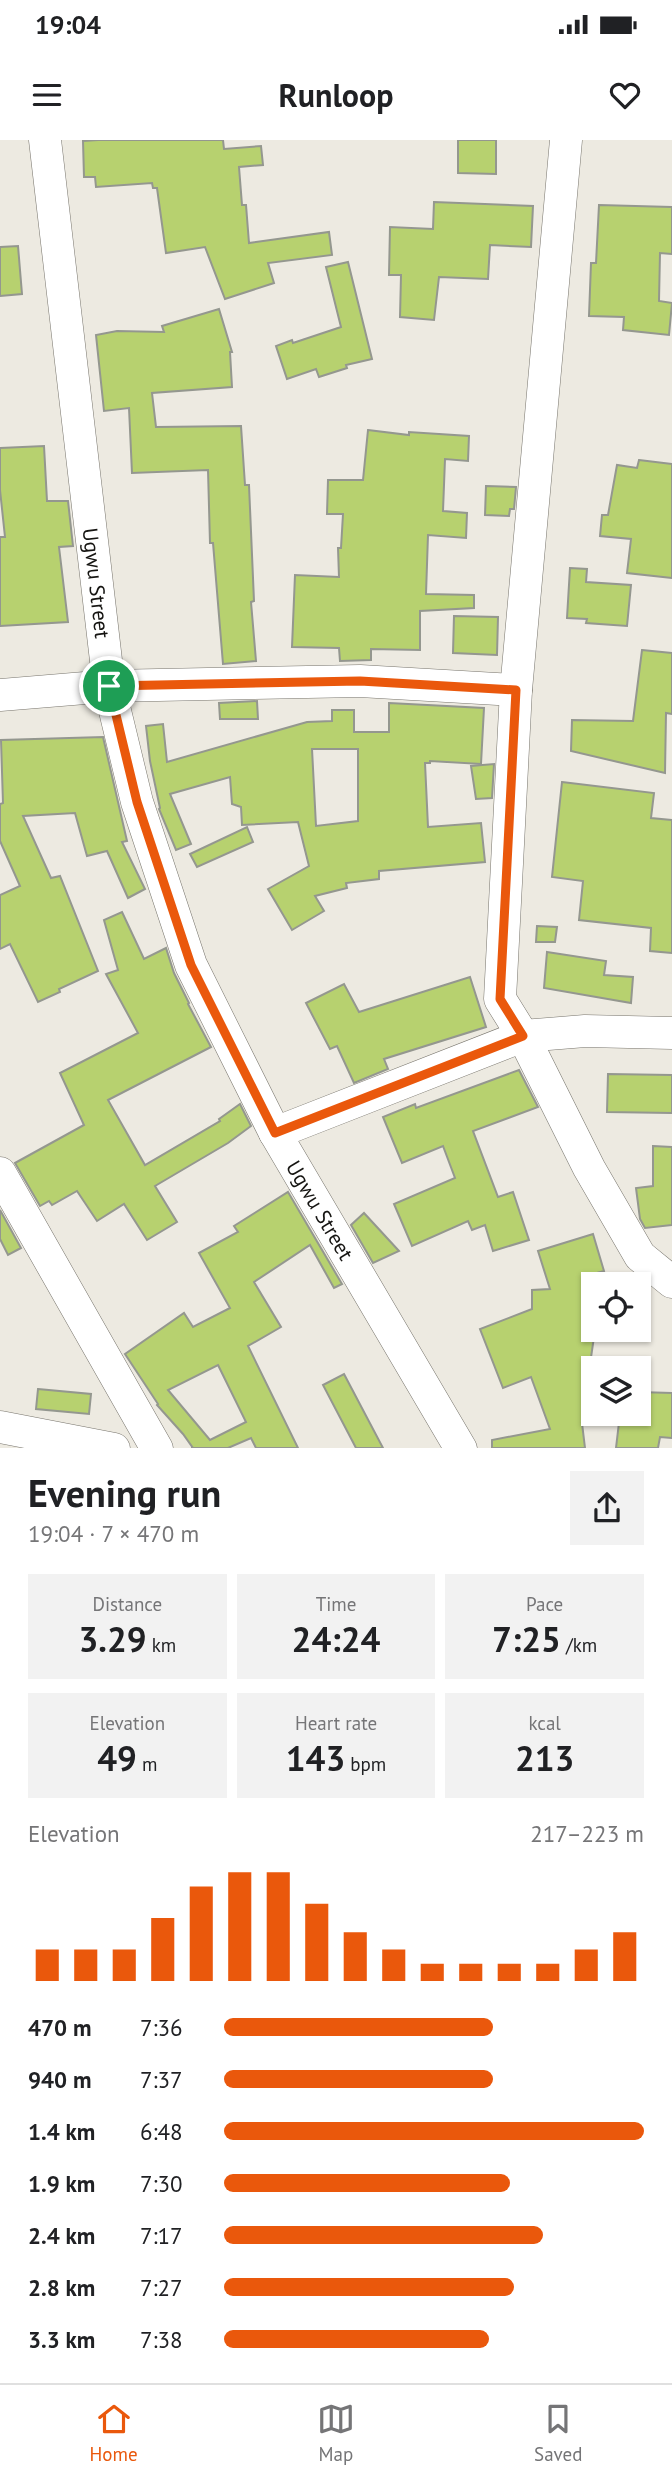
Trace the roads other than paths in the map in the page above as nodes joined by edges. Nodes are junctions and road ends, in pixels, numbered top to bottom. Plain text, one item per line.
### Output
1 (45, 140) edge
2 (566, 140) edge
3 (109, 686) junction
4 (516, 690) junction
5 (0, 695) edge
6 (672, 1033) edge
7 (523, 1036) junction
8 (275, 1133) junction
9 (0, 1173) edge
10 (672, 1282) edge
11 (0, 1427) edge
12 (114, 1448) edge
13 (157, 1448) edge
14 (461, 1448) edge

1 - 3 street, Ugwu Street
2 - 4 street
3 - 4 street
3 - 5 street
3 - 8 street, Ugwu Street
4 - 7 street
6 - 7 street
7 - 8 street
7 - 10 street
8 - 14 street, Ugwu Street
9 - 13 street
11 - 12 street

